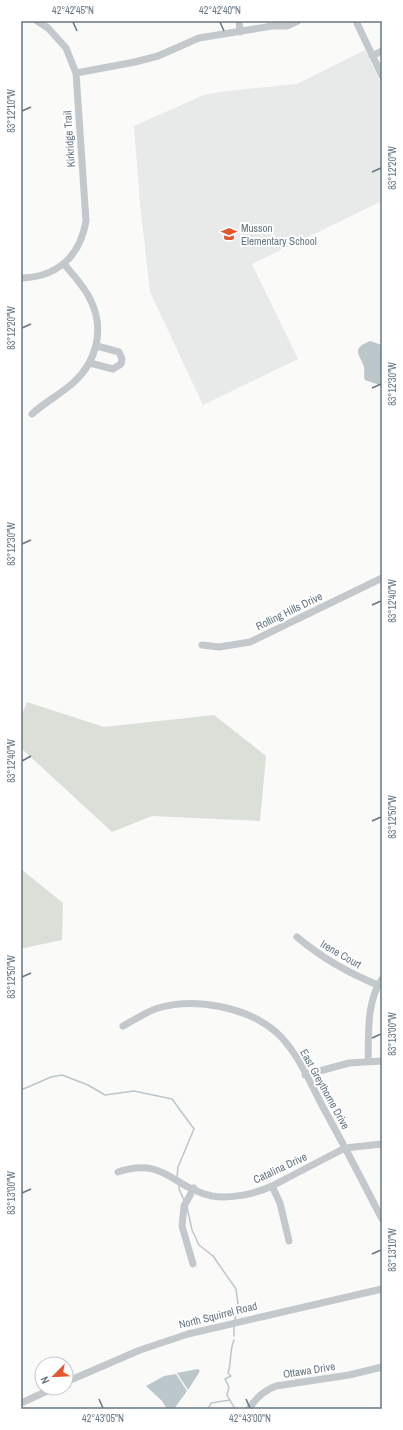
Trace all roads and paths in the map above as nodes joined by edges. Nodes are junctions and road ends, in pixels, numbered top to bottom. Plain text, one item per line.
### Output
1 (37, 21) edge
2 (239, 21) edge
3 (256, 21) edge
4 (298, 21) edge
5 (356, 21) edge
6 (275, 24) edge
7 (258, 29) junction
8 (240, 32) junction
9 (382, 50) edge
10 (372, 56) junction
11 (76, 73) junction
12 (382, 76) edge
13 (64, 264) junction
14 (21, 278) edge
15 (97, 346) junction
16 (90, 363) junction
17 (32, 414) dead end
18 (382, 578) edge
19 (202, 645) dead end
20 (297, 937) dead end
21 (380, 982) edge
22 (123, 1026) dead end
23 (368, 1061) junction
24 (382, 1061) edge
25 (306, 1075) junction
26 (382, 1144) edge
27 (345, 1148) junction
28 (118, 1172) dead end
29 (272, 1186) junction
30 (194, 1188) junction
31 (382, 1219) edge
32 (289, 1241) dead end
33 (193, 1264) dead end
34 (382, 1289) edge
35 (382, 1367) edge
36 (74, 1379) edge
37 (38, 1396) edge
38 (21, 1404) edge
39 (248, 1409) edge

1 - 11 street, Kirkridge Trail
2 - 8 street
3 - 7 street
4 - 6 street
5 - 10 street
6 - 7 street
7 - 8 street
8 - 11 street
9 - 10 street
10 - 12 street
11 - 13 street, Kirkridge Trail
13 - 14 street
13 - 15 street
15 - 16 street
15 - 16 street
16 - 17 street
18 - 19 street, Rolling Hills Drive
20 - 21 street, Irene Court
21 - 23 street
22 - 25 street, East Greythorne Drive
23 - 24 street
23 - 25 street
25 - 27 street, East Greythorne Drive
26 - 27 street, Catalina Drive
27 - 29 street, Catalina Drive
27 - 31 street, East Greythorne Drive
28 - 30 street, Catalina Drive
29 - 30 street, Catalina Drive
29 - 32 street
30 - 33 street
34 - 36 street, North Squirrel Road
35 - 39 street, Ottawa Drive
37 - 38 street

